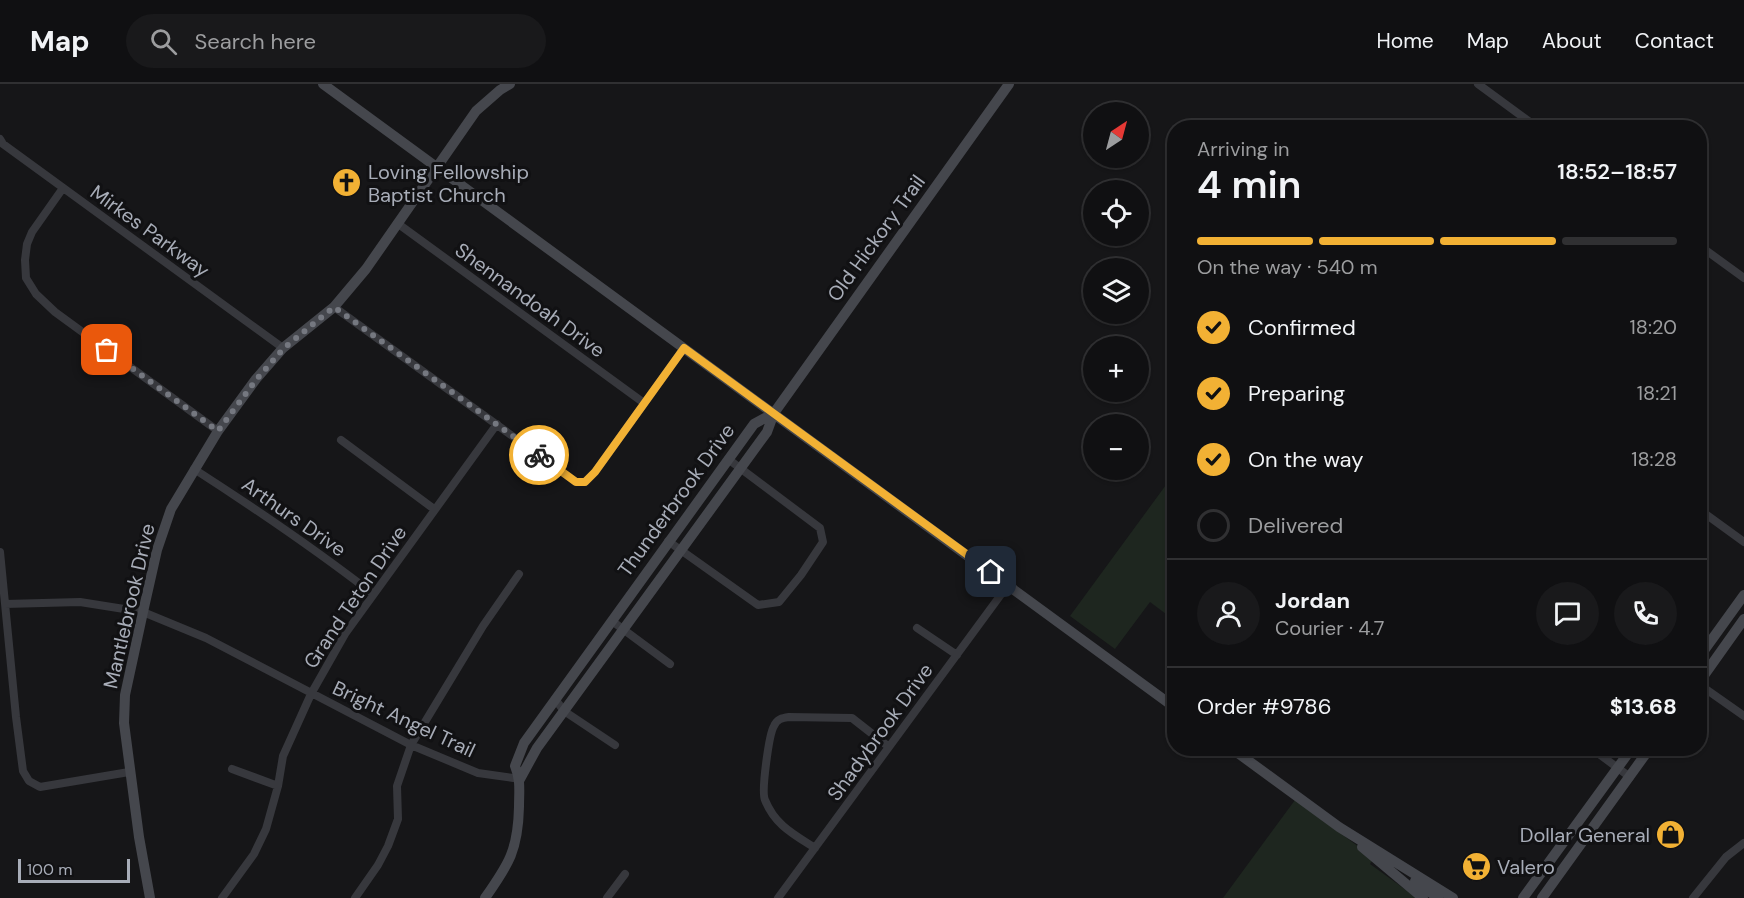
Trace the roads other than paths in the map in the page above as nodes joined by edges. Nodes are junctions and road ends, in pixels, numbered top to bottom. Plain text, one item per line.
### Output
1 (323, 84) edge
2 (510, 84) edge
3 (1009, 84) edge
4 (1478, 84) edge
5 (1527, 120) edge
6 (0, 138) edge
7 (437, 167) junction
8 (63, 188) junction
9 (397, 223) junction
10 (1707, 251) edge
11 (1744, 278) edge
12 (334, 307) junction
13 (284, 348) junction
14 (684, 348) junction
15 (644, 403) junction
16 (774, 413) junction
17 (497, 424) junction
18 (218, 431) junction
19 (341, 440) dead end
20 (728, 459) junction
21 (740, 467) junction
22 (194, 469) junction
23 (434, 509) junction
24 (1707, 515) edge
25 (668, 541) junction
26 (1744, 542) edge
27 (680, 549) junction
28 (0, 552) edge
29 (519, 574) dead end
30 (1008, 585) junction
31 (373, 594) junction
32 (1744, 595) edge
33 (5, 604) junction
34 (143, 612) junction
35 (1744, 619) edge
36 (612, 621) junction
37 (916, 628) dead end
38 (623, 629) junction
39 (1707, 646) edge
40 (957, 655) junction
41 (670, 664) dead end
42 (1707, 673) edge
43 (1707, 688) edge
44 (312, 694) junction
45 (555, 699) junction
46 (1167, 702) edge
47 (564, 711) junction
48 (1744, 716) edge
49 (411, 745) junction
50 (615, 746) dead end
51 (889, 747) junction
52 (1242, 756) edge
53 (1602, 756) edge
54 (1626, 756) edge
55 (1644, 756) edge
56 (1618, 768) junction
57 (232, 769) dead end
58 (129, 772) junction
59 (1630, 777) junction
60 (520, 779) junction
61 (278, 786) junction
62 (1340, 828) junction
63 (1744, 843) edge
64 (1362, 847) junction
65 (815, 848) junction
66 (625, 874) dead end
67 (150, 898) edge
68 (222, 898) edge
69 (355, 898) edge
70 (485, 898) edge
71 (607, 898) edge
72 (778, 898) edge
73 (1423, 898) edge
74 (1438, 898) edge
75 (1453, 898) edge
76 (1523, 898) edge
77 (1542, 898) edge
78 (1693, 898) edge

1 - 7 street
2 - 7 street, Mantlebrook Drive
3 - 16 street, Old Hickory Trail
4 - 5 street
6 - 8 street, Mirkes Parkway
7 - 9 street, Mantlebrook Drive
7 - 14 street
8 - 13 street, Mirkes Parkway
8 - 18 street
9 - 12 street, Mantlebrook Drive
9 - 15 street, Shennandoah Drive
10 - 11 street
12 - 13 street, Mantlebrook Drive
12 - 17 street
13 - 18 street, Mantlebrook Drive
14 - 15 street
14 - 16 street
15 - 17 street
16 - 20 street, Thunderbrook Drive
16 - 21 street, Thunderbrook Drive
16 - 30 street
17 - 23 street, Grand Teton Drive
18 - 22 street, Mantlebrook Drive
19 - 23 street
20 - 21 street
20 - 25 street, Thunderbrook Drive
21 - 27 street, Thunderbrook Drive
21 - 27 street
22 - 31 street, Arthurs Drive
22 - 34 street, Mantlebrook Drive
23 - 31 street, Grand Teton Drive
24 - 26 street
25 - 27 street
25 - 36 street, Thunderbrook Drive
27 - 38 street, Thunderbrook Drive
28 - 33 street
29 - 49 street
30 - 40 street, Shadybrook Drive
30 - 46 street
31 - 44 street, Grand Teton Drive
32 - 39 street
33 - 34 street, Bright Angel Trail
33 - 58 street
34 - 44 street, Bright Angel Trail
34 - 58 street, Mantlebrook Drive
35 - 42 street
36 - 38 street
36 - 45 street, Thunderbrook Drive
37 - 40 street
38 - 41 street
38 - 47 street, Thunderbrook Drive
40 - 51 street, Shadybrook Drive
43 - 48 street
44 - 49 street, Bright Angel Trail
44 - 61 street, Grand Teton Drive
45 - 47 street
45 - 60 street, Thunderbrook Drive
47 - 50 street
47 - 60 street, Thunderbrook Drive
49 - 60 street, Bright Angel Trail
49 - 69 street
51 - 65 street, Shadybrook Drive
51 - 65 street
52 - 62 street
53 - 56 street
54 - 56 street
55 - 59 street
56 - 59 street
56 - 76 street
57 - 61 street
58 - 67 street, Mantlebrook Drive
59 - 77 street
60 - 70 street, Thunderbrook Drive
61 - 68 street, Grand Teton Drive
62 - 64 street
62 - 75 street
63 - 78 street
64 - 73 street
64 - 74 street
65 - 72 street, Shadybrook Drive
66 - 71 street

